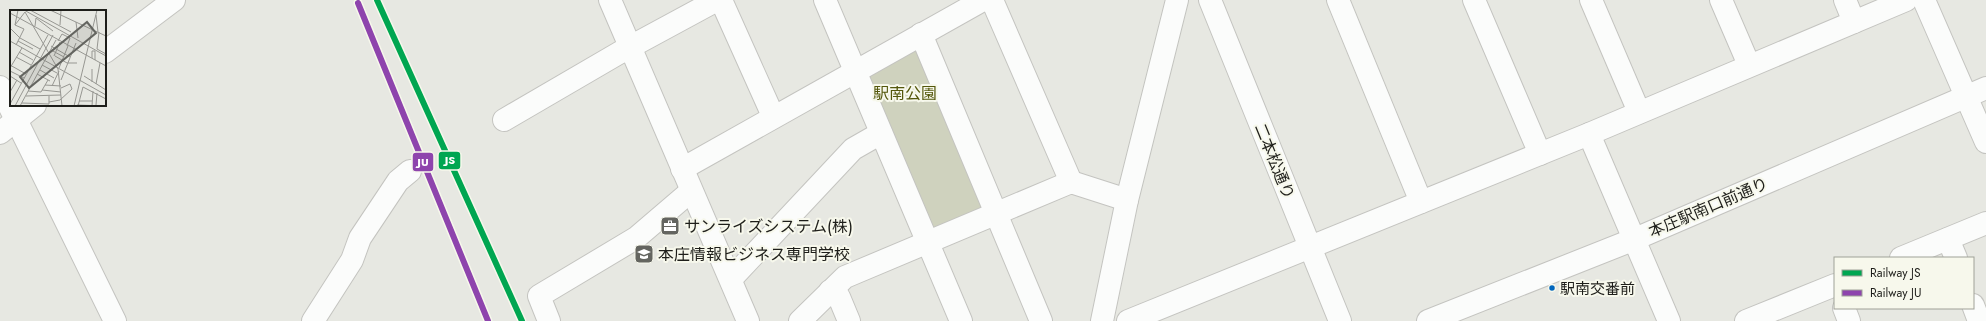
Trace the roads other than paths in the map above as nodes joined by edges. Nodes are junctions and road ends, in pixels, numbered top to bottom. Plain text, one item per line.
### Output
1 (174, 0) edge
2 (610, 0) edge
3 (717, 0) edge
4 (721, 0) edge
5 (825, 0) edge
6 (983, 0) edge
7 (992, 0) edge
8 (1177, 0) edge
9 (1210, 0) edge
10 (1474, 0) edge
11 (1592, 0) edge
12 (1721, 0) edge
13 (1845, 0) edge
14 (1906, 0) edge
15 (1924, 0) edge
16 (1343, 2) edge
17 (1854, 22) junction
18 (921, 34) junction
19 (631, 47) junction
20 (106, 51) edge
21 (1749, 65) junction
22 (856, 72) junction
23 (0, 87) edge
24 (1977, 92) edge
25 (35, 106) edge
26 (1639, 112) junction
27 (773, 116) junction
28 (504, 120) dead end
29 (8, 126) edge
30 (881, 133) junction
31 (1589, 134) junction
32 (1986, 142) edge
33 (1540, 154) junction
34 (682, 169) junction
35 (410, 171) dead end
36 (1071, 182) junction
37 (691, 191) junction
38 (1127, 200) junction
39 (1421, 202) junction
40 (996, 213) junction
41 (1986, 223) edge
42 (1635, 239) junction
43 (928, 242) junction
44 (1310, 247) junction
45 (1952, 248) edge
46 (1906, 257) edge
47 (731, 278) junction
48 (1834, 285) edge
49 (830, 291) junction
50 (1974, 308) edge
51 (1844, 309) edge
52 (115, 321) edge
53 (313, 321) edge
54 (549, 321) edge
55 (748, 321) edge
56 (800, 321) edge
57 (849, 321) edge
58 (960, 321) edge
59 (1041, 321) edge
60 (1102, 321) edge
61 (1128, 321) edge
62 (1340, 321) edge
63 (1428, 321) edge
64 (1669, 321) edge
65 (1746, 321) edge
66 (1849, 321) edge
67 (1979, 321) edge

1 - 20 street
2 - 19 street
3 - 19 street
4 - 27 street
5 - 22 street
6 - 18 street
7 - 36 street
8 - 38 street
9 - 44 street, 二本松通り
10 - 33 street
11 - 26 street
12 - 21 street
13 - 17 street
14 - 17 street
15 - 24 street
16 - 39 street
17 - 21 street
18 - 22 street
18 - 40 street
19 - 28 street
19 - 34 street
21 - 26 street
22 - 27 street
22 - 30 street
23 - 29 street
24 - 32 street
24 - 42 street, 本庄駅南口前通り
25 - 29 street
26 - 31 street
27 - 34 street
29 - 52 street
30 - 43 street
30 - 47 street
31 - 33 street
31 - 42 street
33 - 39 street
34 - 37 street
35 - 53 street
36 - 38 street
36 - 40 street
37 - 47 street
37 - 54 street
38 - 60 street
39 - 44 street
40 - 43 street
40 - 59 street
41 - 45 street
42 - 63 street, 本庄駅南口前通り
42 - 64 street
43 - 49 street
43 - 58 street
44 - 61 street
44 - 62 street, 二本松通り
45 - 46 street
47 - 55 street
48 - 65 street
49 - 56 street
49 - 57 street
50 - 67 street
51 - 66 street

